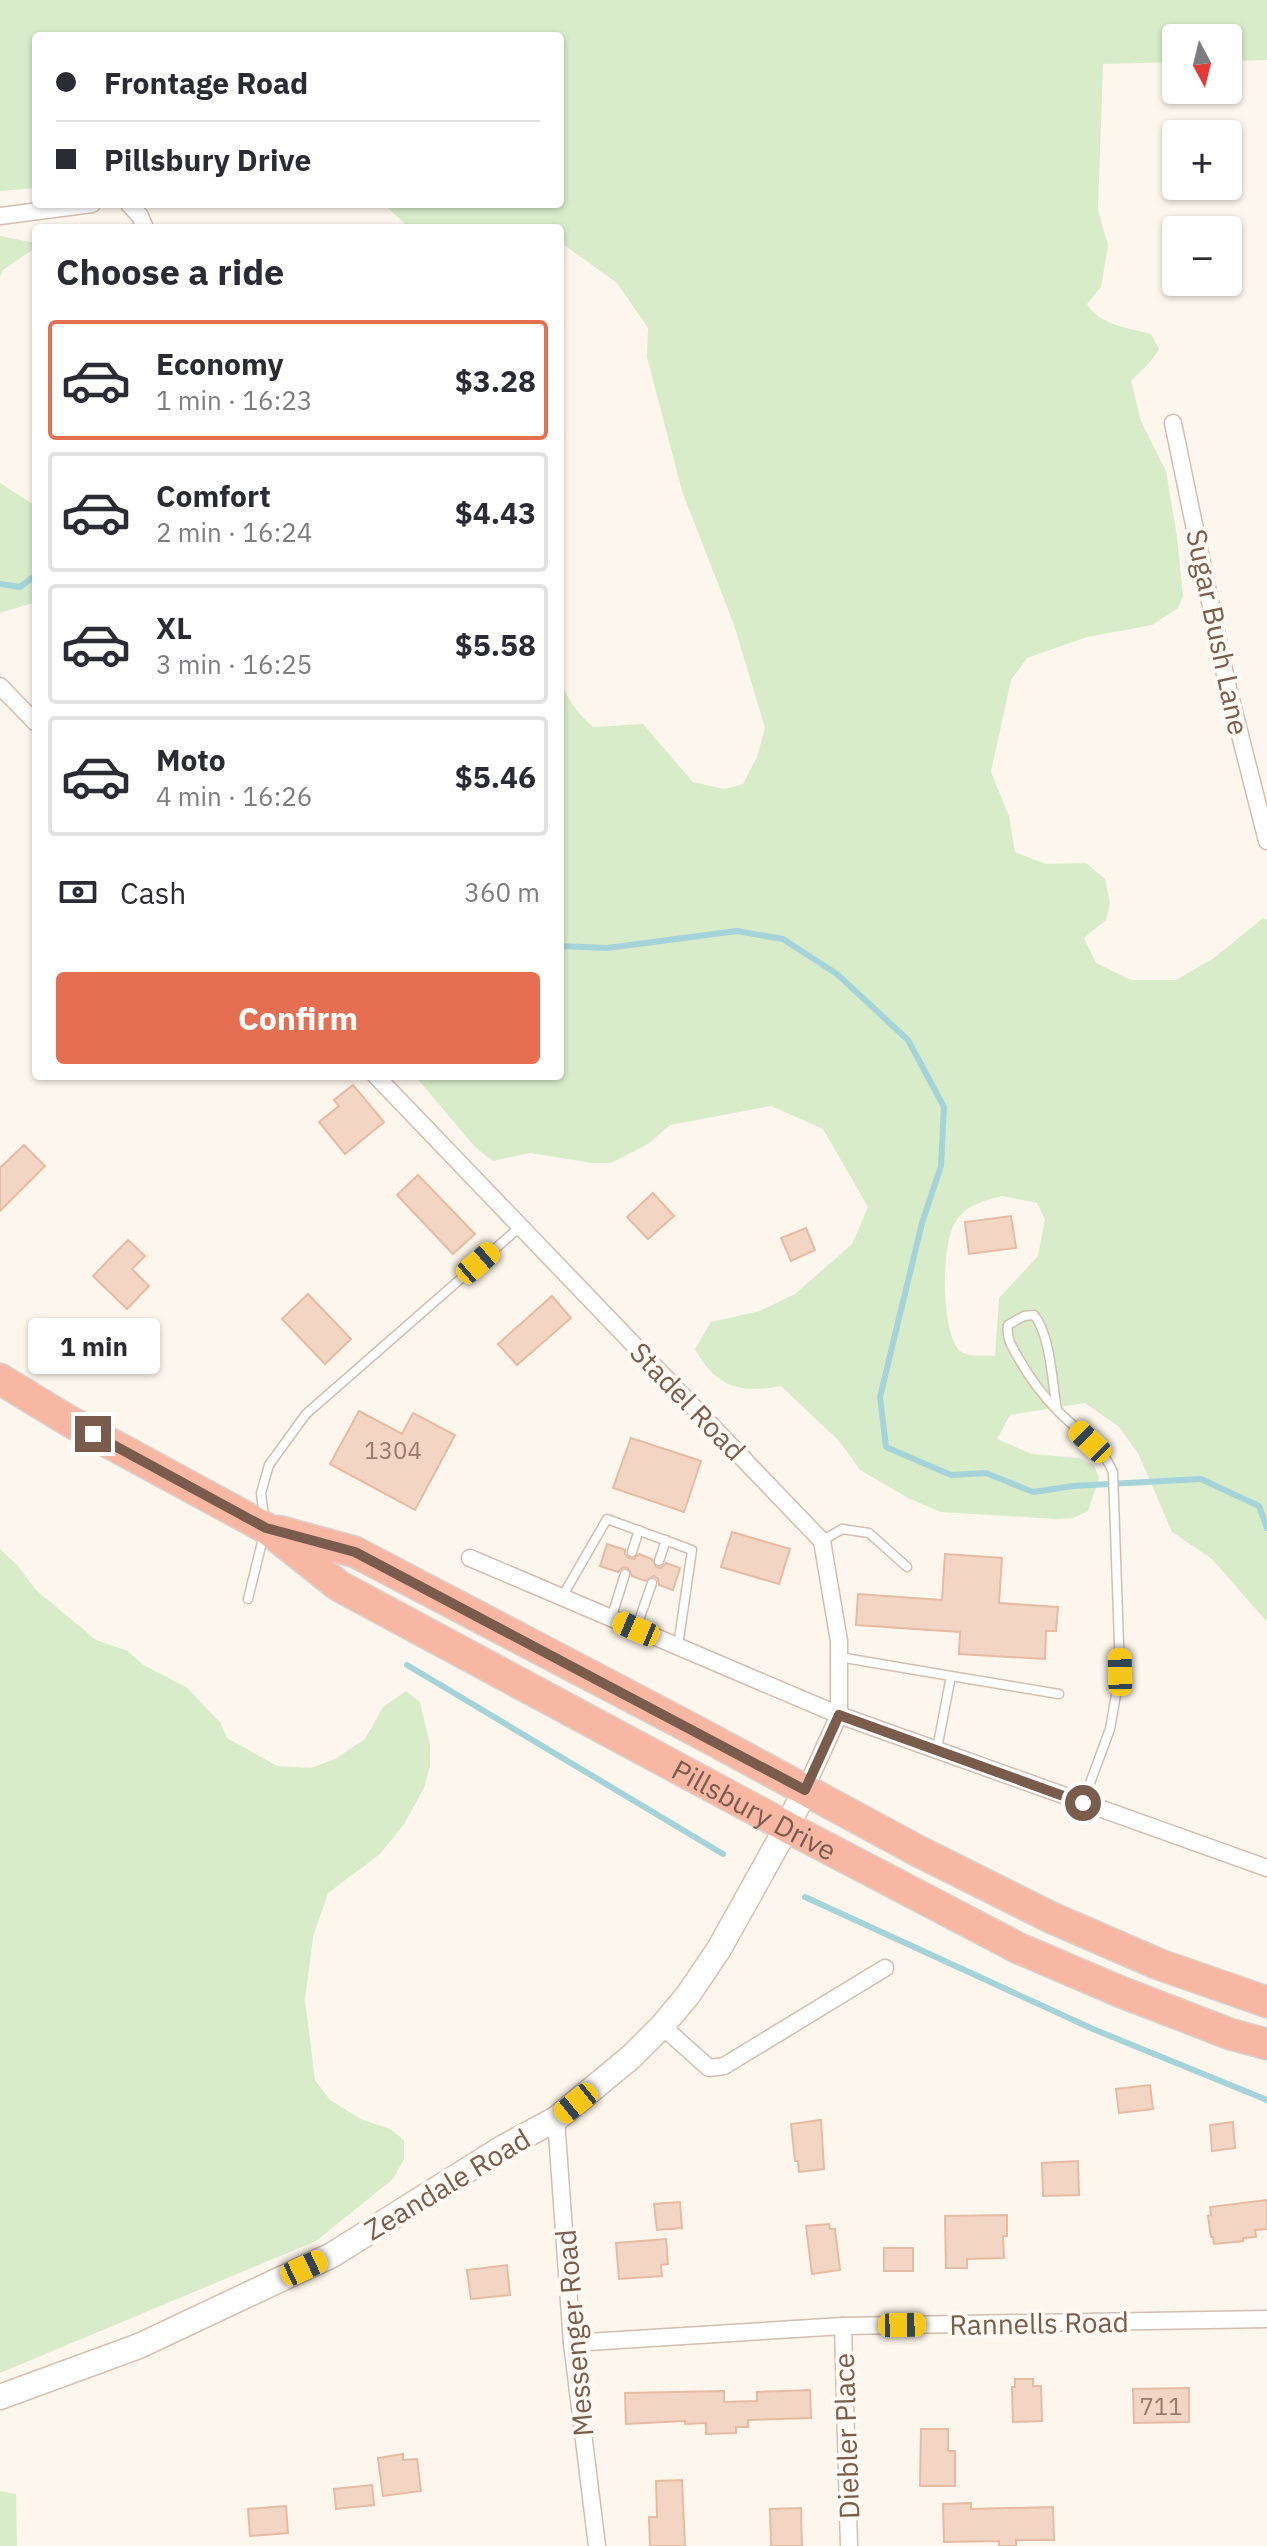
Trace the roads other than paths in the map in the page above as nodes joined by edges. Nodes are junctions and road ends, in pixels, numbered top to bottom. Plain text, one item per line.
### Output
1 (61, 208) edge
2 (0, 216) edge
3 (1173, 423) dead end
4 (0, 686) edge
5 (32, 719) edge
6 (1267, 841) edge
7 (380, 1080) edge
8 (521, 1226) junction
9 (0, 1379) edge
10 (1057, 1410) junction
11 (266, 1528) junction
12 (639, 1530) junction
13 (666, 1540) junction
14 (822, 1541) junction
15 (632, 1552) dead end
16 (470, 1558) dead end
17 (659, 1561) dead end
18 (907, 1567) dead end
19 (625, 1574) dead end
20 (652, 1583) dead end
21 (562, 1598) junction
22 (248, 1599) dead end
23 (611, 1619) junction
24 (636, 1629) junction
25 (677, 1647) junction
26 (839, 1657) junction
27 (951, 1676) junction
28 (1059, 1694) dead end
29 (839, 1715) junction
30 (937, 1750) junction
31 (805, 1790) junction
32 (1083, 1803) junction
33 (787, 1827) junction
34 (1267, 1868) edge
35 (885, 1968) dead end
36 (1267, 2002) edge
37 (662, 2026) junction
38 (1267, 2044) edge
39 (556, 2119) junction
40 (1267, 2319) edge
41 (843, 2326) junction
42 (572, 2343) junction
43 (0, 2397) edge
44 (597, 2546) edge
45 (849, 2546) edge

1 - 2 street
3 - 6 street, Sugar Bush Lane
4 - 5 street
7 - 8 street, Stadel Road
8 - 11 lane
8 - 14 street, Stadel Road
9 - 11 highway, Pillsbury Drive
10 - 10 lane
10 - 32 lane
11 - 22 lane
11 - 31 highway, Pillsbury Drive
11 - 33 highway, Pillsbury Drive
12 - 13 lane
12 - 15 lane
12 - 21 lane
13 - 17 lane
13 - 25 lane
14 - 18 lane
14 - 26 street
16 - 21 street
19 - 23 lane
20 - 24 lane
21 - 23 street
23 - 24 street
24 - 25 street
25 - 29 street
26 - 27 lane
26 - 29 street
27 - 28 lane
27 - 30 lane
29 - 30 street
29 - 31 street
30 - 32 street
31 - 33 main road, Zeandale Road
31 - 36 highway, Pillsbury Drive
32 - 34 street
33 - 37 main road, Zeandale Road
33 - 38 highway, Pillsbury Drive
35 - 37 street
37 - 39 main road, Zeandale Road
39 - 42 street, Messenger Road
39 - 43 main road, Zeandale Road
40 - 41 street, Rannells Road
41 - 42 street, Rannells Road
41 - 45 street, Diebler Place
42 - 44 street, Messenger Road

